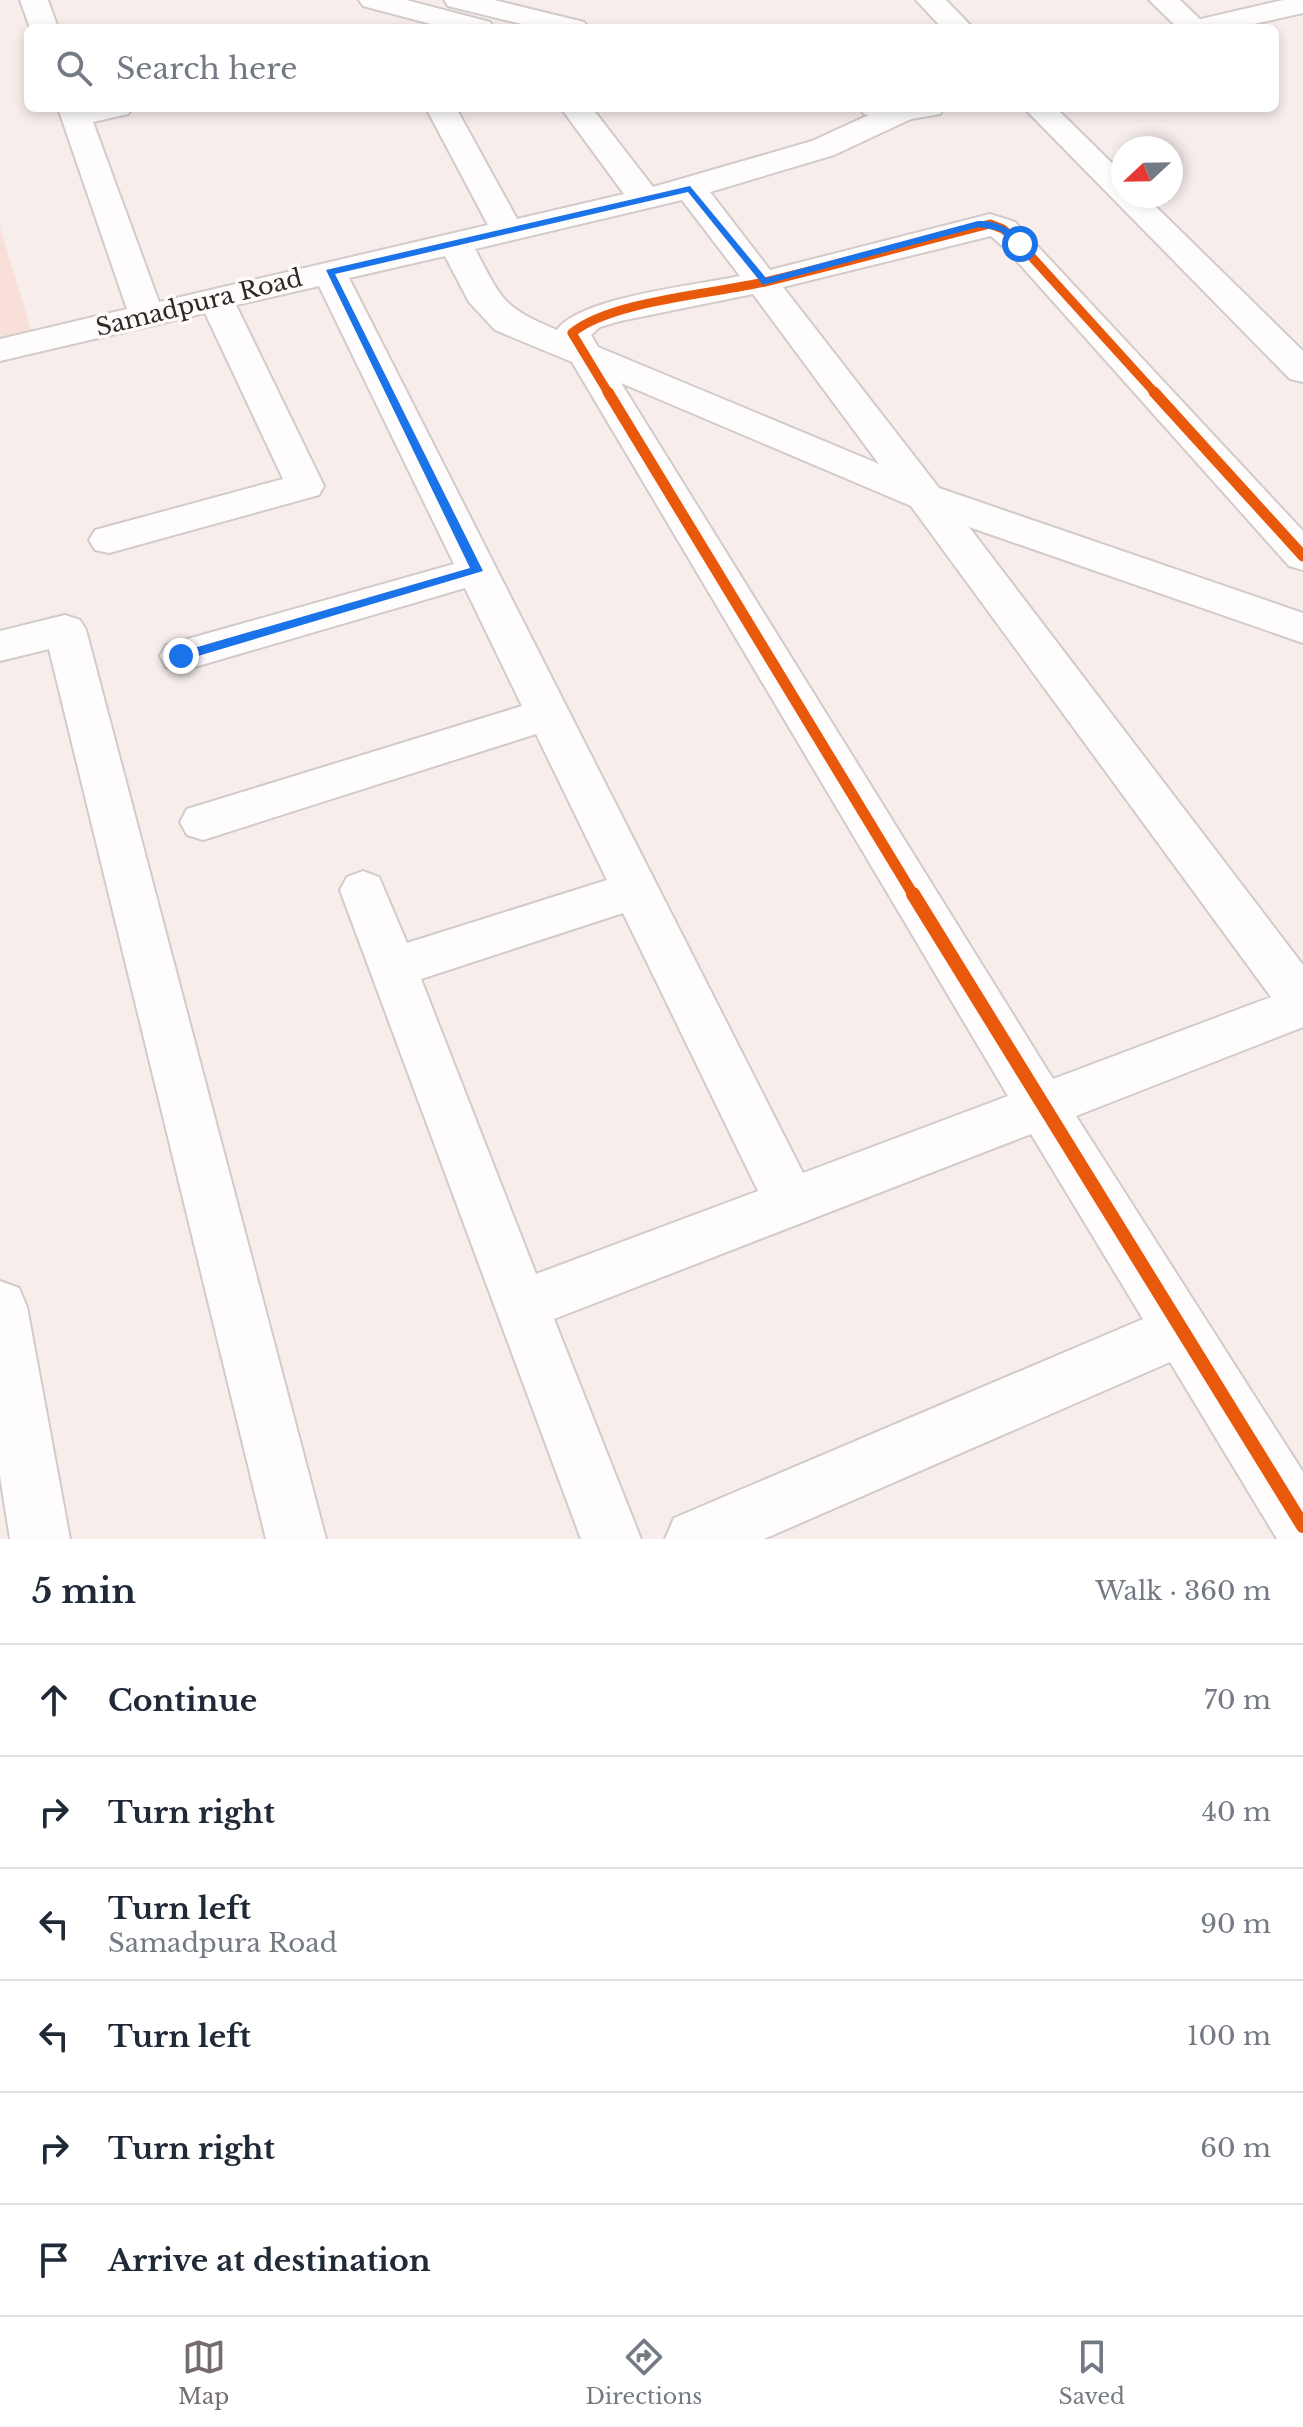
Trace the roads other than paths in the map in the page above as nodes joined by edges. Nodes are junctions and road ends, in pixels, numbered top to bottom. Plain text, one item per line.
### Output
1 (34, 0) edge
2 (373, 0) edge
3 (458, 0) edge
4 (930, 0) edge
5 (1163, 0) edge
6 (1303, 4) edge
7 (1303, 20) edge
8 (43, 24) edge
9 (465, 24) edge
10 (557, 24) edge
11 (955, 24) edge
12 (1192, 24) edge
13 (1215, 24) edge
14 (1279, 25) edge
15 (74, 112) edge
16 (443, 112) edge
17 (579, 112) edge
18 (895, 112) edge
19 (1043, 112) edge
20 (1111, 180) edge
21 (690, 188) junction
22 (645, 199) junction
23 (1139, 208) edge
24 (508, 232) junction
25 (456, 244) junction
26 (329, 272) junction
27 (763, 282) junction
28 (216, 300) junction
29 (147, 317) junction
30 (0, 350) edge
31 (584, 352) junction
32 (1303, 371) edge
33 (927, 498) junction
34 (109, 540) dead end
35 (1303, 556) edge
36 (477, 571) junction
37 (1303, 628) edge
38 (0, 646) edge
39 (181, 656) dead end
40 (548, 714) junction
41 (203, 822) dead end
42 (363, 890) dead end
43 (635, 890) junction
44 (392, 968) junction
45 (1303, 1004) edge
46 (1041, 1105) junction
47 (791, 1204) junction
48 (521, 1306) junction
49 (0, 1307) edge
50 (1181, 1330) junction
51 (1303, 1526) edge
52 (40, 1539) edge
53 (296, 1539) edge
54 (611, 1539) edge
55 (695, 1539) edge

1 - 8 street
2 - 9 street
3 - 10 street
4 - 11 street
5 - 12 street
6 - 13 street
7 - 14 street
15 - 29 street
16 - 24 street
17 - 22 street
18 - 21 street, Samadpura Road
19 - 20 street
21 - 22 street, Samadpura Road
21 - 27 street
22 - 24 street, Samadpura Road
23 - 32 street
24 - 25 street, Samadpura Road
25 - 26 street, Samadpura Road
25 - 31 street
26 - 28 street, Samadpura Road
26 - 36 street
27 - 31 street
27 - 33 street
27 - 35 street
28 - 29 street, Samadpura Road
28 - 34 street
29 - 30 street, Samadpura Road
31 - 33 street
31 - 46 street
33 - 37 street
33 - 45 street
36 - 39 street
36 - 40 street
38 - 53 street
40 - 41 street
40 - 43 street
42 - 44 street
43 - 44 street
43 - 47 street
44 - 48 street
45 - 46 street
46 - 47 street
46 - 50 street
47 - 48 street
48 - 54 street
49 - 52 street
50 - 51 street
50 - 55 street

